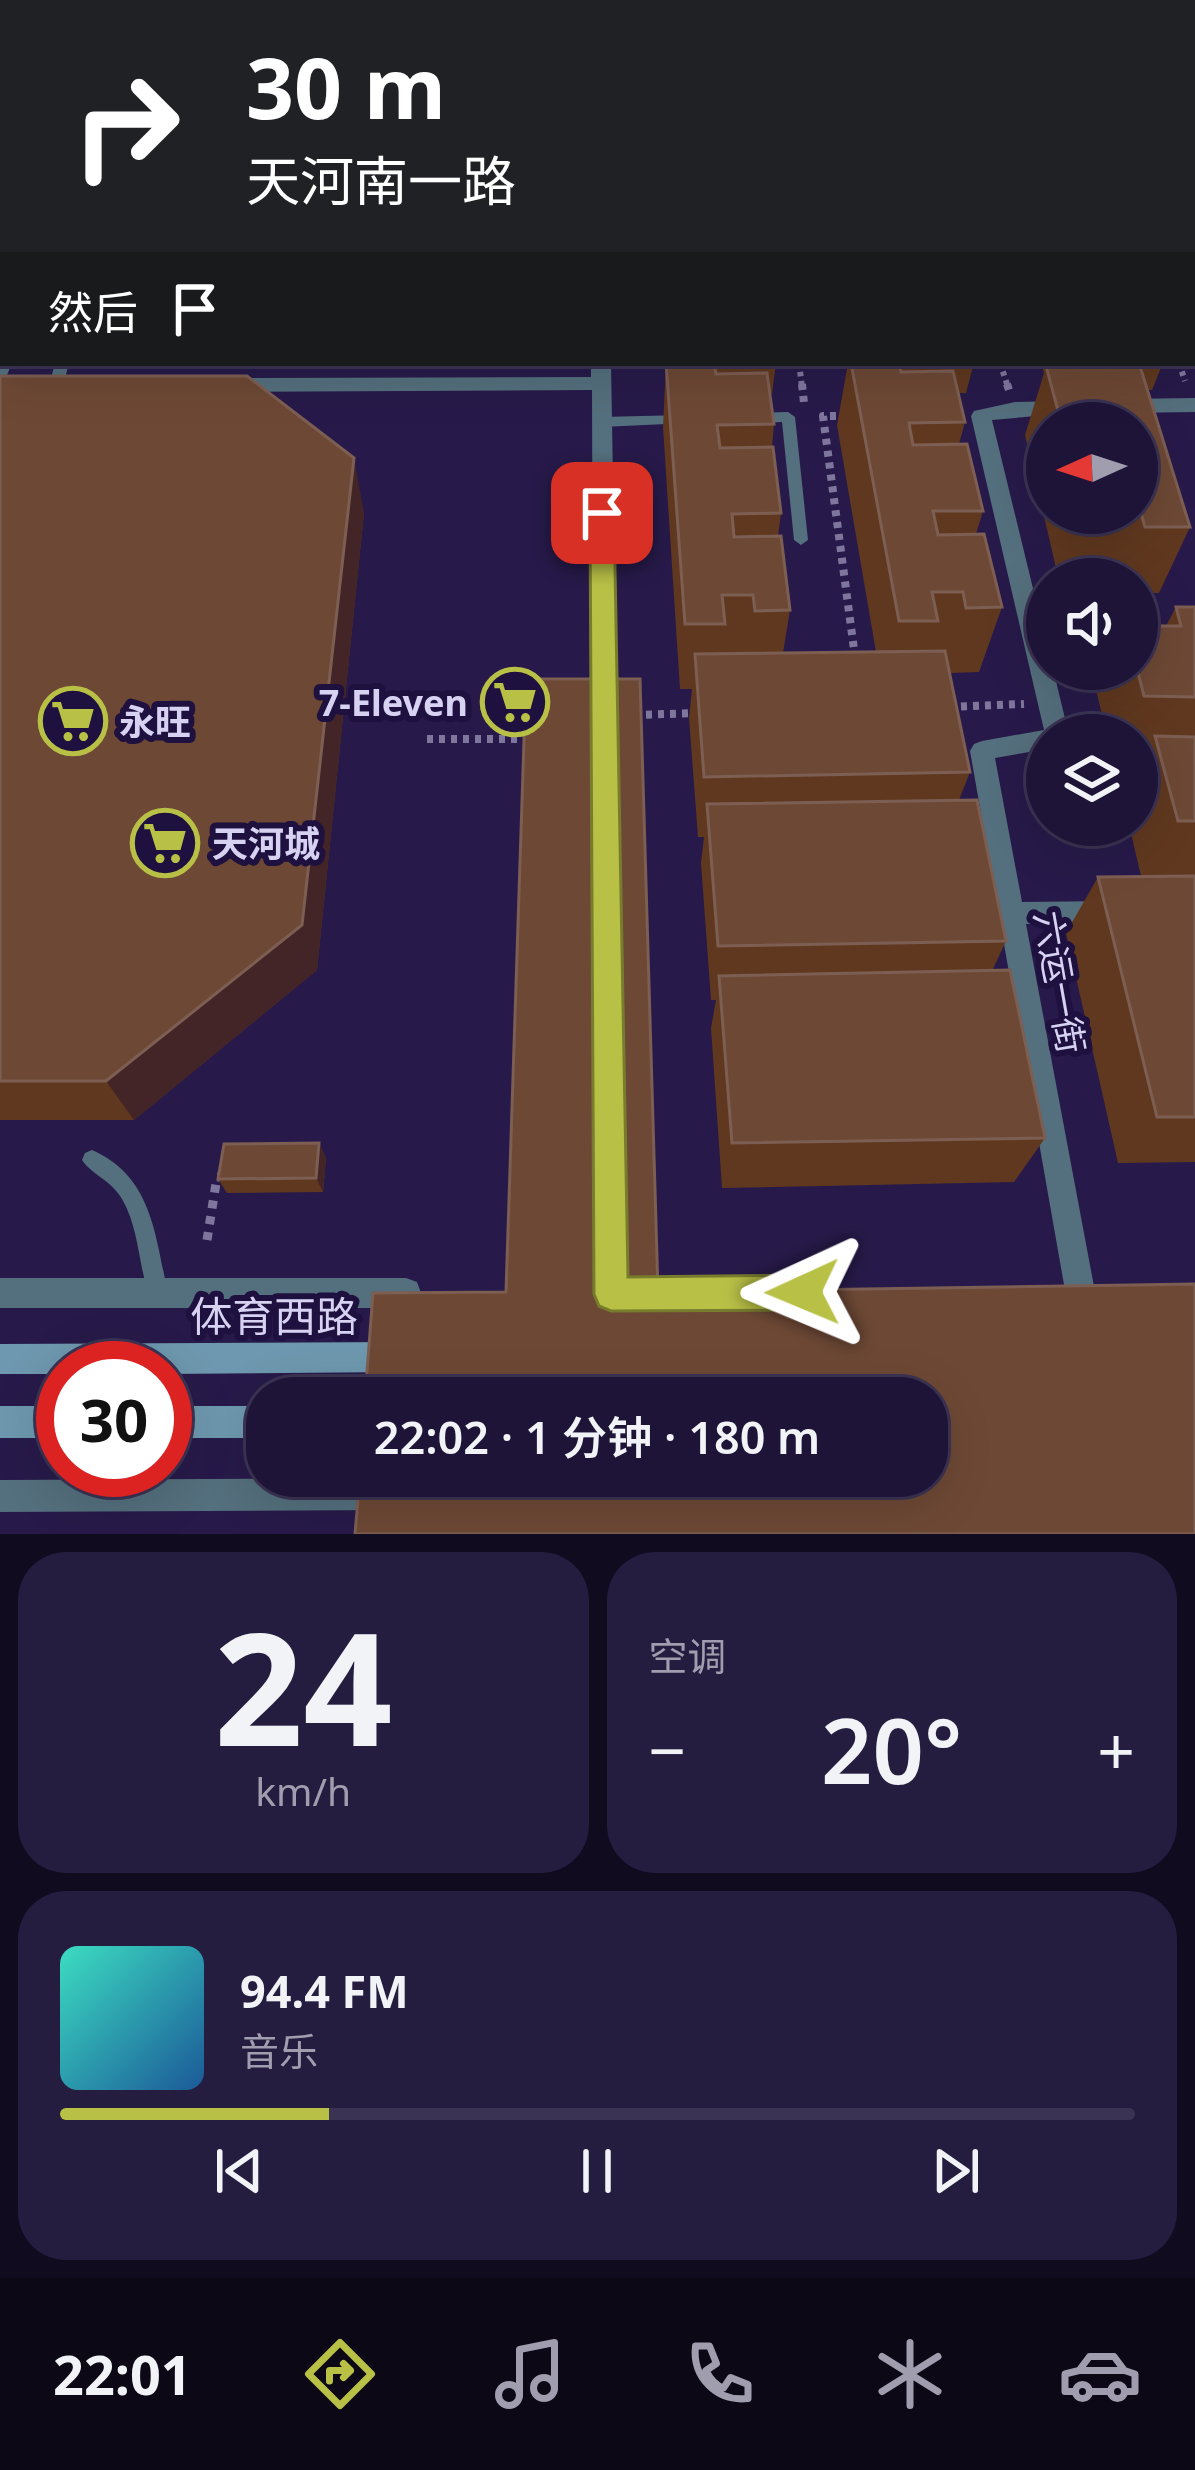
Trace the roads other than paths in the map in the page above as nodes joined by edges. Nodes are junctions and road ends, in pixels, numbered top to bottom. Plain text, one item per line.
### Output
1 (58, 366) edge
2 (601, 373) edge
3 (207, 385) edge
4 (28, 386) edge
5 (78, 386) edge
6 (1195, 405) edge
7 (729, 418) edge
8 (709, 419) edge
9 (601, 422) junction
10 (801, 540) dead end
11 (1054, 714) edge
12 (1026, 743) edge
13 (605, 749) edge
14 (1149, 912) edge
15 (1012, 913) junction
16 (92, 1160) dead end
17 (0, 1293) edge
18 (158, 1293) junction
19 (427, 1294) edge
20 (1088, 1334) edge
21 (427, 1357) edge
22 (0, 1359) edge
23 (0, 1422) edge
24 (36, 1422) edge
25 (192, 1422) edge
26 (246, 1422) edge
27 (246, 1495) edge
28 (0, 1496) edge

1 - 4 lane
2 - 3 street
2 - 9 street
4 - 5 street
6 - 11 street
7 - 10 lane
8 - 9 lane
9 - 13 street
12 - 15 street, 六运一街
14 - 15 street
15 - 20 street, 六运一街
16 - 18 lane
17 - 18 street
18 - 19 street
21 - 22 main road, 体育西路
23 - 24 main road
25 - 26 main road
27 - 28 street

